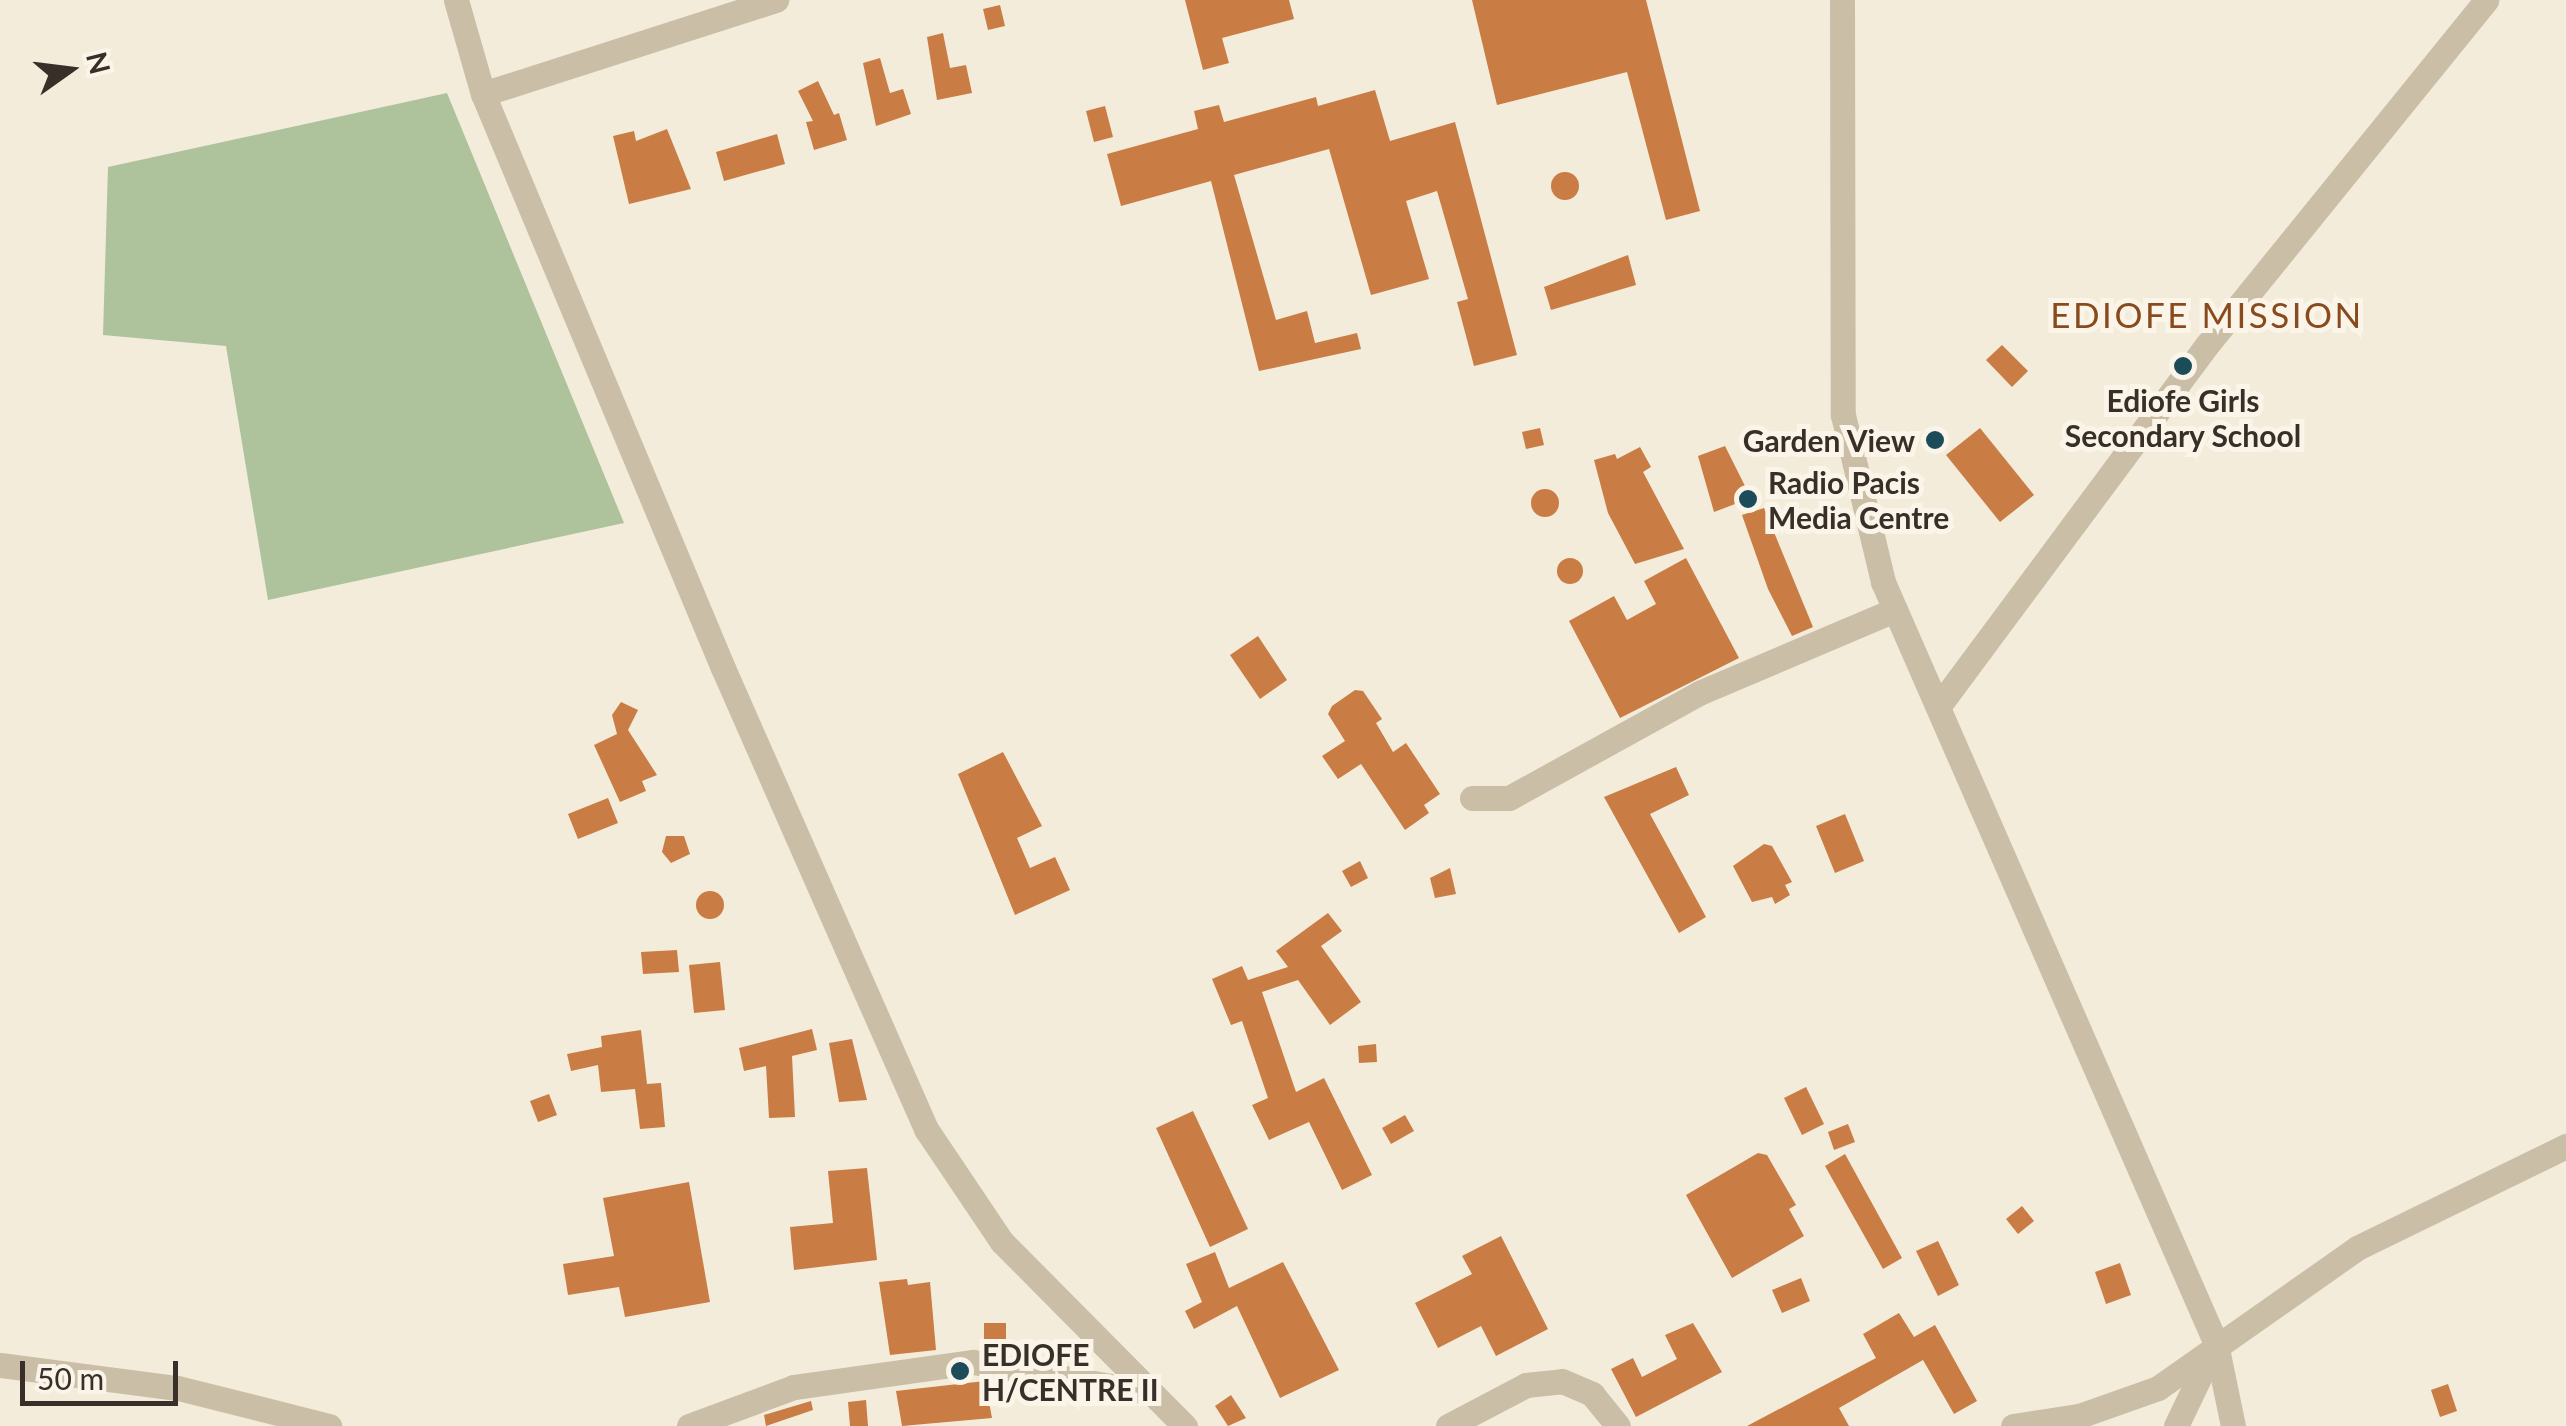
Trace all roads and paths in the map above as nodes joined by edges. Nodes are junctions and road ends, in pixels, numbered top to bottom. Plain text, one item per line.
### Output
1 (456, 0) edge
2 (776, 0) edge
3 (1842, 0) edge
4 (2486, 0) edge
5 (483, 94) junction
6 (1896, 610) junction
7 (1938, 708) junction
8 (1472, 798) dead end
9 (2566, 1146) edge
10 (2216, 1344) junction
11 (0, 1364) edge
12 (1151, 1394) junction
13 (329, 1426) edge
14 (689, 1426) edge
15 (1185, 1426) edge
16 (1448, 1426) edge
17 (1618, 1426) edge
18 (2013, 1426) edge
19 (2176, 1426) edge
20 (2233, 1426) edge

1 - 5 street
2 - 5 street
3 - 6 street
4 - 7 street
5 - 12 street
6 - 7 street
6 - 8 street
7 - 10 street
9 - 10 street
10 - 18 street
10 - 19 street
10 - 20 street
11 - 13 street
12 - 14 street
12 - 15 street
16 - 17 street

